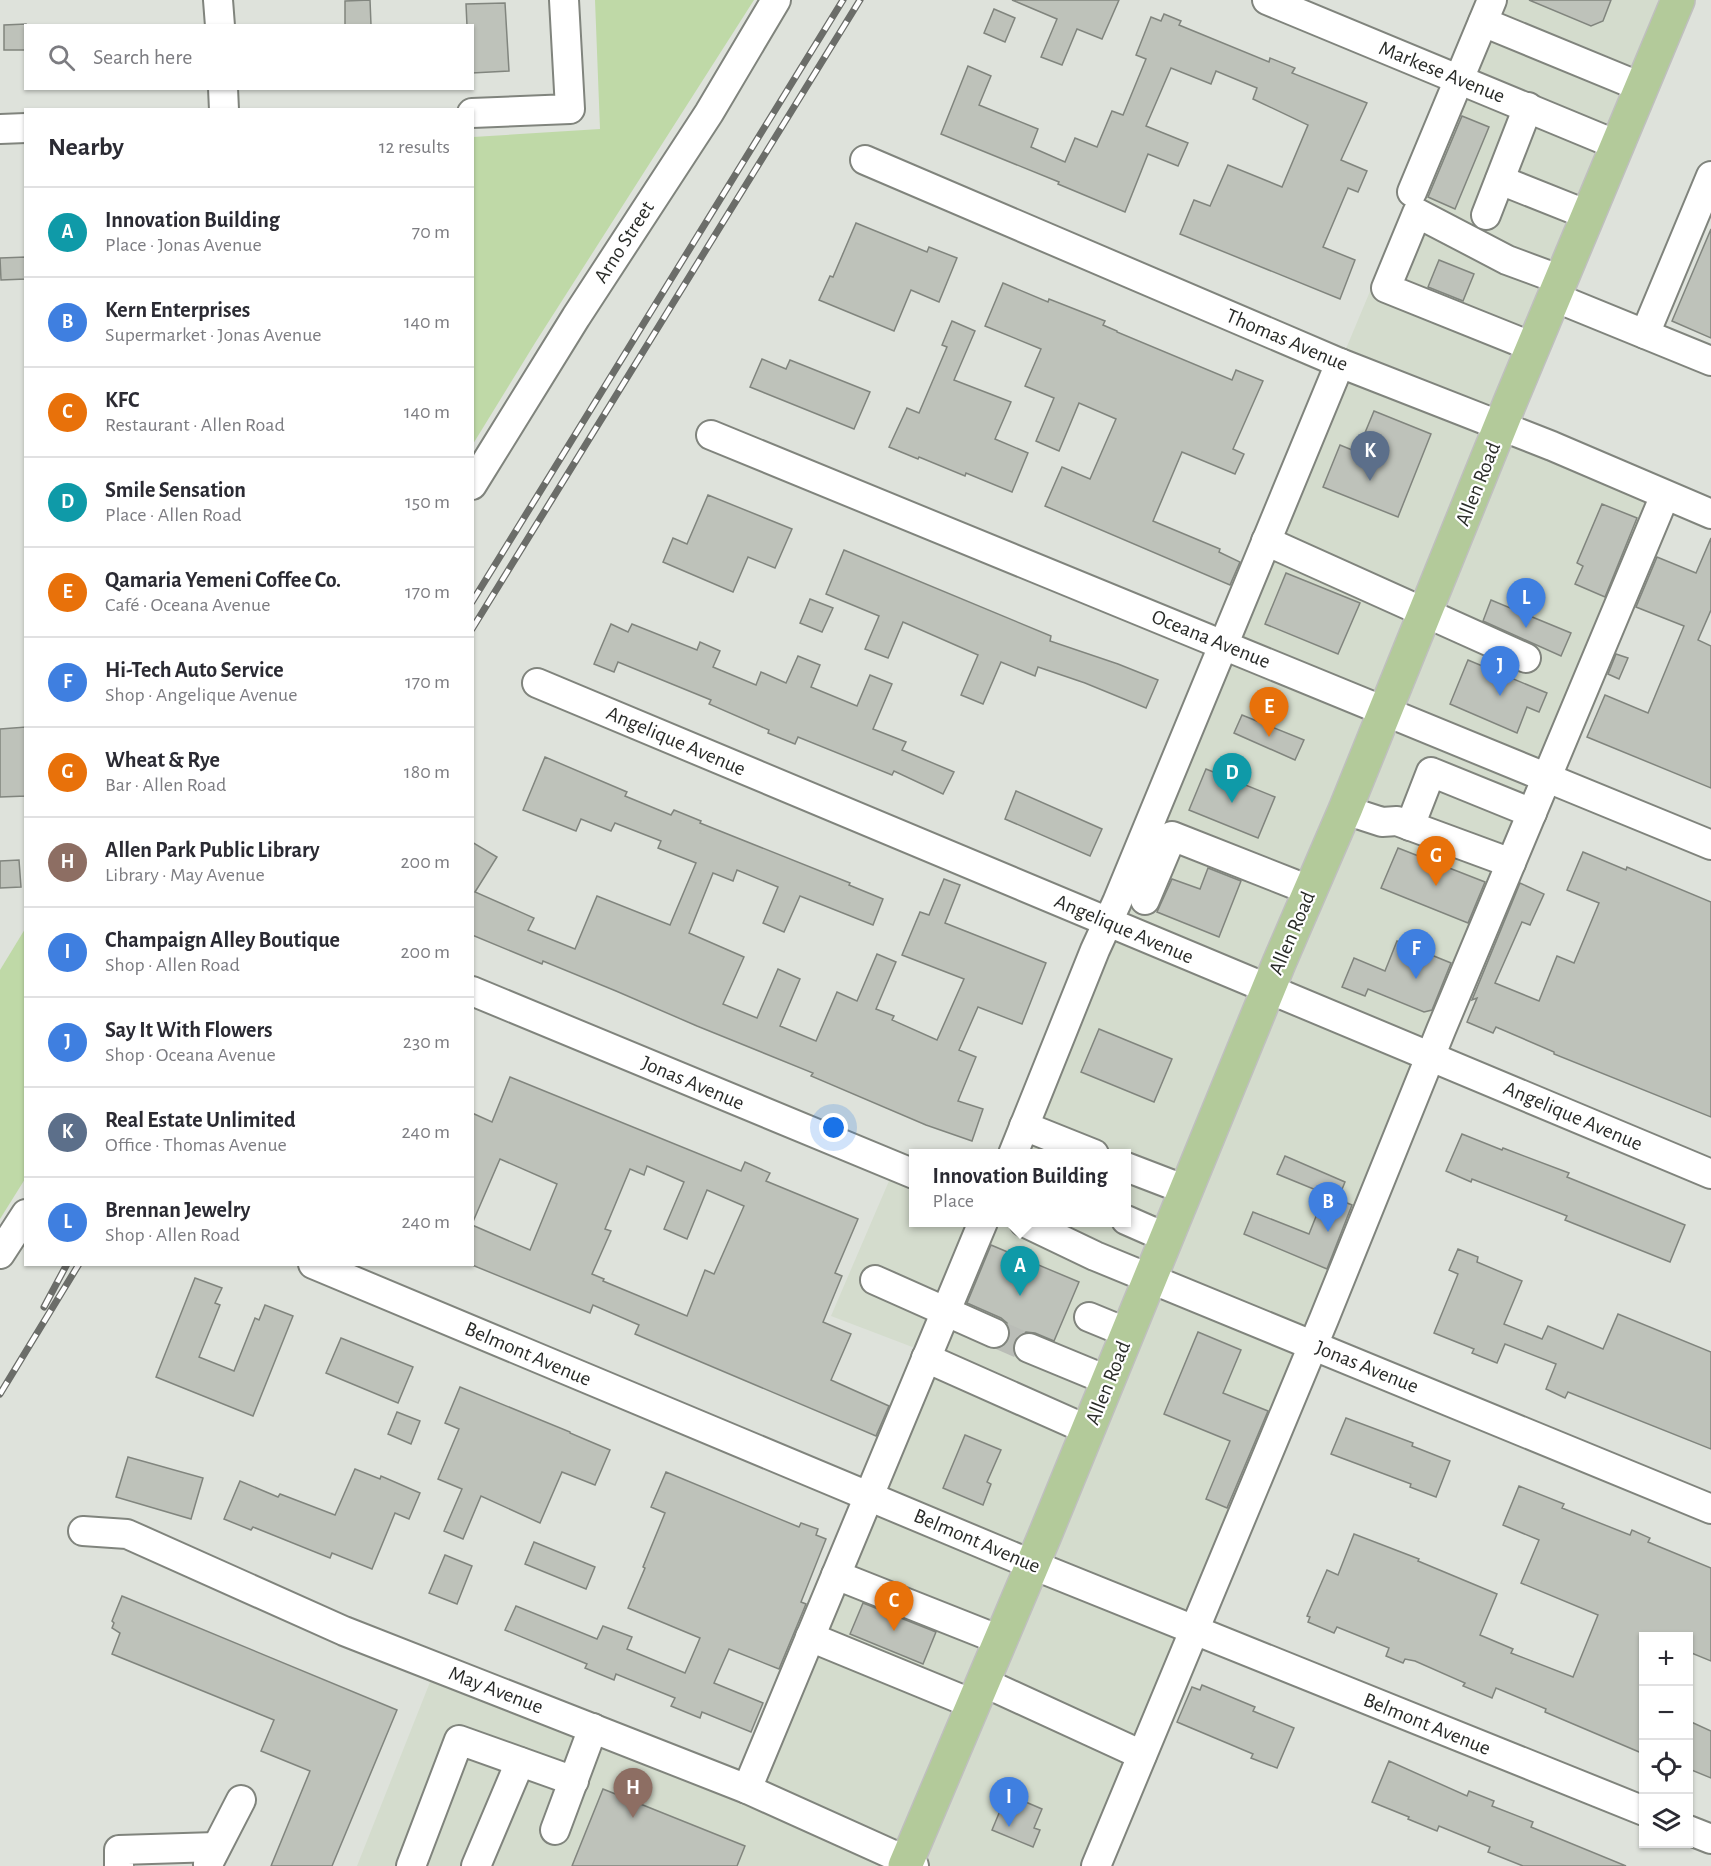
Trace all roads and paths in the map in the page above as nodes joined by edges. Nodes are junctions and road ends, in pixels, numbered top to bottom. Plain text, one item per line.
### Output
1 (218, 0) edge
2 (564, 0) edge
3 (776, 0) edge
4 (1267, 0) edge
5 (1678, 0) edge
6 (1488, 11) edge
7 (220, 24) edge
8 (1459, 79) junction
9 (1641, 87) junction
10 (223, 90) edge
11 (1528, 107) junction
12 (224, 108) edge
13 (474, 113) edge
14 (24, 128) edge
15 (0, 129) edge
16 (1617, 145) junction
17 (865, 160) dead end
18 (1711, 176) edge
19 (1500, 180) junction
20 (1412, 192) dead end
21 (1486, 215) dead end
22 (1588, 215) junction
23 (1557, 289) junction
24 (1645, 334) junction
25 (1533, 347) junction
26 (1711, 361) edge
27 (1340, 363) junction
28 (1502, 426) junction
29 (711, 435) dead end
30 (474, 481) edge
31 (1665, 495) junction
32 (1711, 514) edge
33 (1266, 541) junction
34 (1425, 612) junction
35 (1224, 644) junction
36 (1526, 658) dead end
37 (537, 683) dead end
38 (1385, 710) junction
39 (1548, 777) junction
40 (1345, 810) junction
41 (1532, 813) junction
42 (1410, 826) junction
43 (1711, 845) edge
44 (1511, 863) junction
45 (1309, 890) junction
46 (1145, 900) dead end
47 (1108, 922) junction
48 (1268, 990) junction
49 (474, 992) edge
50 (1431, 1056) junction
51 (1024, 1126) junction
52 (1015, 1149) edge
53 (1082, 1149) edge
54 (1131, 1169) edge
55 (909, 1172) edge
56 (1711, 1174) edge
57 (1186, 1191) junction
58 (24, 1217) edge
59 (1131, 1222) edge
60 (981, 1227) edge
61 (1034, 1227) edge
62 (1167, 1238) junction
63 (0, 1254) edge
64 (318, 1266) edge
65 (1150, 1278) junction
66 (875, 1280) dead end
67 (947, 1312) junction
68 (1089, 1317) dead end
69 (994, 1333) tunnel mouth
70 (1128, 1333) junction
71 (1313, 1345) junction
72 (1029, 1348) tunnel mouth
73 (926, 1358) junction
74 (1108, 1381) junction
75 (1088, 1430) junction
76 (868, 1496) junction
77 (1711, 1509) edge
78 (83, 1531) dead end
79 (1032, 1565) junction
80 (836, 1575) junction
81 (1194, 1630) junction
82 (810, 1637) junction
83 (1000, 1640) junction
84 (978, 1693) junction
85 (593, 1728) junction
86 (1142, 1755) junction
87 (520, 1762) junction
88 (574, 1781) junction
89 (747, 1789) junction
90 (241, 1800) dead end
91 (1639, 1809) edge
92 (555, 1830) dead end
93 (1693, 1832) edge
94 (1711, 1839) edge
95 (212, 1857) edge
96 (908, 1864) edge
97 (119, 1866) edge
98 (411, 1866) edge
99 (476, 1866) edge
100 (1096, 1866) edge

1 - 7 street
2 - 13 street
3 - 30 street, Arno Street
4 - 8 street, Markese Avenue
5 - 9 main road, Allen Road
6 - 8 street
6 - 9 street
8 - 11 street, Markese Avenue
8 - 20 street
9 - 16 main road, Allen Road
10 - 12 street
11 - 16 street, Markese Avenue
11 - 19 street
14 - 15 street
16 - 22 main road, Allen Road
17 - 27 street, Thomas Avenue
18 - 24 street
19 - 21 street
19 - 22 street
22 - 23 main road, Allen Road
23 - 24 street
23 - 25 main road, Allen Road
23 - 25 street
24 - 26 street
25 - 28 main road, Allen Road
27 - 28 street, Thomas Avenue
27 - 33 street
28 - 31 street, Thomas Avenue
28 - 34 main road, Allen Road
29 - 35 street, Oceana Avenue
31 - 32 street, Thomas Avenue
31 - 39 street
33 - 34 street
33 - 35 street
34 - 36 street
34 - 38 main road, Allen Road
35 - 38 street, Oceana Avenue
35 - 47 street
37 - 47 street, Angelique Avenue
38 - 39 street, Oceana Avenue
38 - 40 main road, Allen Road
39 - 41 street
39 - 43 street, Oceana Avenue
40 - 42 street
40 - 45 main road, Allen Road
41 - 42 street
41 - 44 street
42 - 44 street
44 - 50 street
45 - 46 street
45 - 48 main road, Allen Road
47 - 48 street, Angelique Avenue
47 - 51 street
48 - 50 street, Angelique Avenue
48 - 57 main road, Allen Road
49 - 55 street, Jonas Avenue
50 - 56 street, Angelique Avenue
50 - 71 street
51 - 52 street
51 - 53 street
54 - 57 street
57 - 62 main road, Allen Road
58 - 63 street
59 - 62 street
60 - 67 street
61 - 65 street, Jonas Avenue
62 - 65 main road, Allen Road
64 - 76 street, Belmont Avenue
65 - 70 main road, Allen Road
65 - 71 street, Jonas Avenue
66 - 67 street
67 - 69 street
67 - 73 street
68 - 70 street
70 - 74 main road, Allen Road
71 - 77 street, Jonas Avenue
71 - 81 street
72 - 74 street
73 - 75 street
73 - 76 street
74 - 75 main road, Allen Road
75 - 79 main road, Allen Road
76 - 79 street, Belmont Avenue
76 - 80 street
78 - 85 street, May Avenue
79 - 81 street, Belmont Avenue
79 - 83 main road, Allen Road
80 - 82 street
80 - 83 street
81 - 86 street
81 - 91 street, Belmont Avenue
82 - 84 street
82 - 89 street
83 - 84 main road, Allen Road
84 - 86 street
84 - 96 main road, Allen Road
85 - 88 street
85 - 89 street, May Avenue
86 - 100 street
87 - 88 street
87 - 98 street
87 - 99 street
88 - 92 street
89 - 96 street, May Avenue
90 - 95 street
93 - 94 street
95 - 97 street

